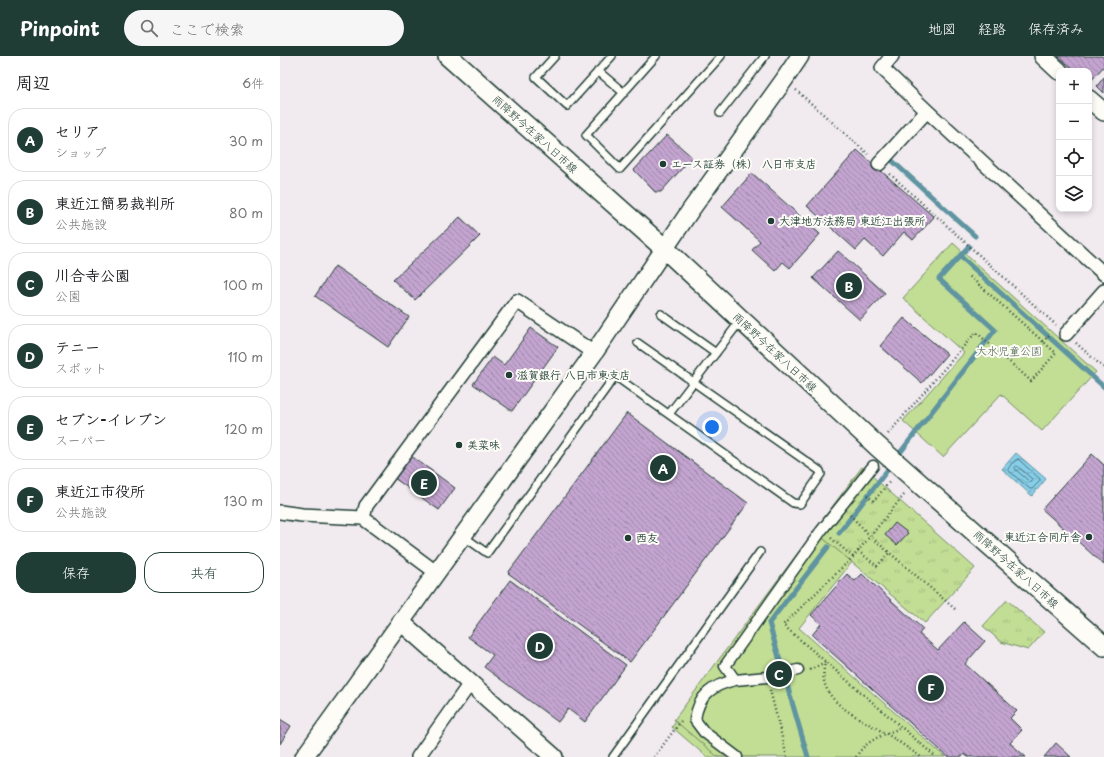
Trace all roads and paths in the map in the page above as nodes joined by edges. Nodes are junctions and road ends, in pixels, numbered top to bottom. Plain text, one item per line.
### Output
1 (448, 56) edge
2 (555, 56) edge
3 (612, 56) edge
4 (656, 56) edge
5 (721, 56) edge
6 (799, 56) edge
7 (892, 56) edge
8 (1043, 56) edge
9 (762, 57) edge
10 (1056, 68) edge
11 (598, 71) junction
12 (795, 89) dead end
13 (624, 93) junction
14 (1092, 102) edge
15 (927, 111) junction
16 (1104, 112) edge
17 (720, 113) dead end
18 (879, 164) junction
19 (665, 249) junction
20 (1104, 274) edge
21 (968, 275) dead end
22 (1104, 291) edge
23 (661, 314) dead end
24 (742, 320) junction
25 (1054, 330) dead end
26 (1066, 334) junction
27 (1044, 341) junction
28 (638, 344) dead end
29 (594, 353) junction
30 (716, 353) junction
31 (1104, 368) edge
32 (694, 383) junction
33 (669, 414) junction
34 (877, 446) junction
35 (873, 466) dead end
36 (891, 481) dead end
37 (866, 493) dead end
38 (904, 495) dead end
39 (853, 510) dead end
40 (280, 512) edge
41 (363, 518) junction
42 (821, 531) junction
43 (463, 536) junction
44 (870, 536) junction
45 (858, 551) junction
46 (760, 552) dead end
47 (890, 552) junction
48 (853, 556) junction
49 (437, 573) junction
50 (955, 609) dead end
51 (401, 622) junction
52 (1104, 646) edge
53 (825, 662) junction
54 (798, 670) joint
55 (767, 677) junction
56 (736, 680) junction
57 (470, 682) junction
58 (695, 720) junction
59 (900, 726) junction
60 (887, 734) junction
61 (304, 757) edge
62 (418, 757) edge
63 (554, 757) edge
64 (613, 757) edge
65 (654, 757) edge
66 (737, 757) edge
67 (787, 757) edge
68 (856, 757) edge
69 (921, 757) edge
70 (936, 757) edge

1 - 19 main road, 雨降野今在家八日市線
2 - 11 lane
3 - 11 lane
4 - 13 lane
5 - 13 lane
6 - 19 street
7 - 15 street
8 - 10 street
9 - 17 lane
11 - 13 lane
12 - 18 path
14 - 16 street
15 - 18 street
15 - 20 street
18 - 26 path
19 - 24 main road, 雨降野今在家八日市線
19 - 29 street
21 - 27 path
22 - 26 street
23 - 30 lane
24 - 30 lane
24 - 34 main road, 雨降野今在家八日市線
25 - 27 path
26 - 31 path
27 - 34 path
28 - 32 lane
29 - 41 street
29 - 43 street
30 - 32 lane
32 - 33 lane
32 - 33 lane
33 - 43 lane
34 - 52 main road, 雨降野今在家八日市線
35 - 42 street
36 - 37 path
38 - 44 path
39 - 44 path
40 - 41 street
41 - 49 street
42 - 48 path
42 - 56 street
43 - 49 street
44 - 45 path
44 - 47 path
45 - 47 path
45 - 48 path
46 - 64 lane
47 - 50 path
48 - 53 path
49 - 51 street
51 - 57 street
51 - 61 street
53 - 54 path
53 - 59 path
53 - 60 path
54 - 55 street
55 - 56 street
55 - 67 path
56 - 58 street
57 - 62 street
57 - 63 street
58 - 65 path
58 - 66 street
59 - 60 path
59 - 70 path
60 - 68 path
60 - 69 path

